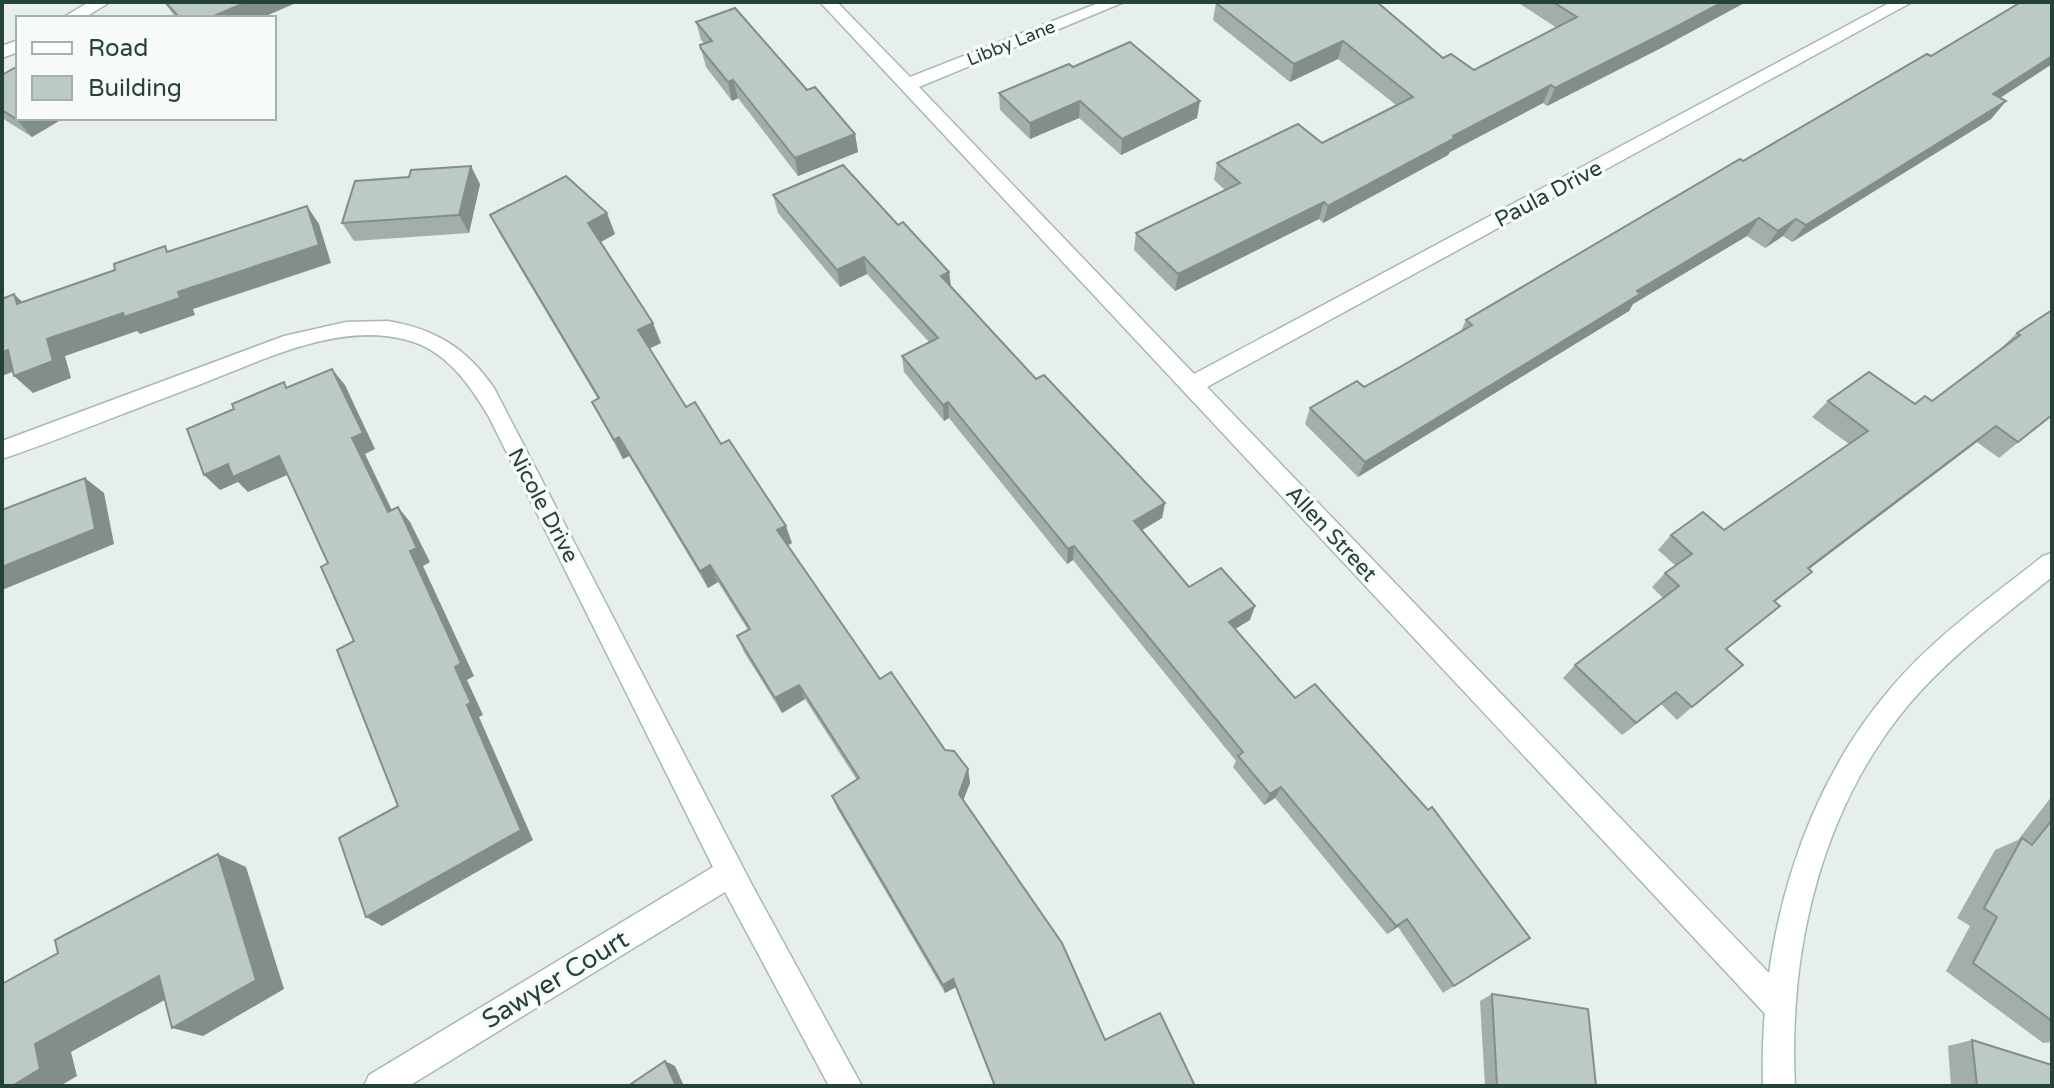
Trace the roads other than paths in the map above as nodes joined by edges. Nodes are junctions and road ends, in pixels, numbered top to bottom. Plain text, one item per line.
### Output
1 (102, 2) edge
2 (828, 2) edge
3 (1116, 2) edge
4 (1904, 2) edge
5 (75, 16) edge
6 (907, 85) junction
7 (1192, 385) junction
8 (2, 450) edge
9 (2052, 563) edge
10 (730, 873) junction
11 (1779, 1006) junction
12 (380, 1086) edge
13 (846, 1086) edge
14 (1779, 1086) edge

1 - 5 street
2 - 6 street, Allen Street
3 - 6 street, Libby Lane
4 - 7 street, Paula Drive
6 - 7 street, Allen Street
7 - 11 street, Allen Street
8 - 10 street, Nicole Drive
9 - 11 street
10 - 12 street, Sawyer Court
10 - 13 street, Nicole Drive
11 - 14 street

